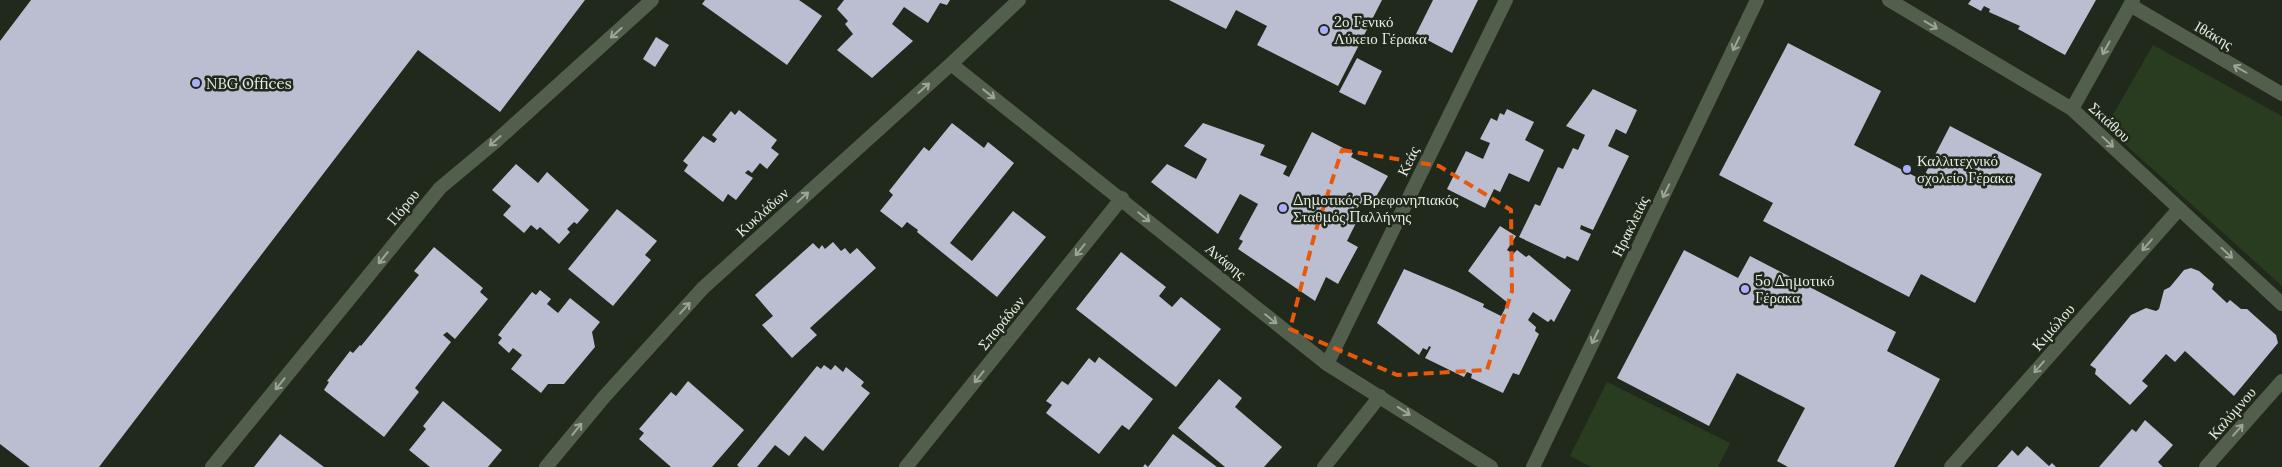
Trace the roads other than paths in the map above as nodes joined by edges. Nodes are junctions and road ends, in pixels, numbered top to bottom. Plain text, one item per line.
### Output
1 (652, 0) edge
2 (1019, 0) edge
3 (1506, 0) edge
4 (1757, 0) edge
5 (1889, 0) edge
6 (2131, 3) edge
7 (951, 64) junction
8 (2282, 94) edge
9 (2072, 109) junction
10 (1122, 198) junction
11 (2179, 209) junction
12 (2282, 304) edge
13 (1327, 364) junction
14 (2282, 381) edge
15 (1380, 396) junction
16 (212, 467) edge
17 (546, 467) edge
18 (906, 467) edge
19 (1324, 467) edge
20 (1491, 467) edge
21 (1533, 467) edge
22 (1952, 467) edge
23 (2206, 467) edge

1 -> 16 street, Πόρου
2 - 7 street, Κυκλάδων
3 - 13 street, Κεάς
4 -> 21 street, Ηρακλειάς
5 -> 9 street, Σκιάθου
8 -> 6 street, Ιθάκης
6 -> 9 street
7 -> 10 street, Ανάφης
17 -> 7 street, Κυκλάδων
9 -> 11 street, Σκιάθου
10 -> 13 street, Ανάφης
10 -> 18 street, Σποράδων
11 -> 12 street, Σκιάθου
11 -> 22 street, Κιμώλου
13 - 15 street, Ανάφης
23 -> 14 street, Καλύμνου
15 - 19 street
15 -> 20 street, Ανάφης

